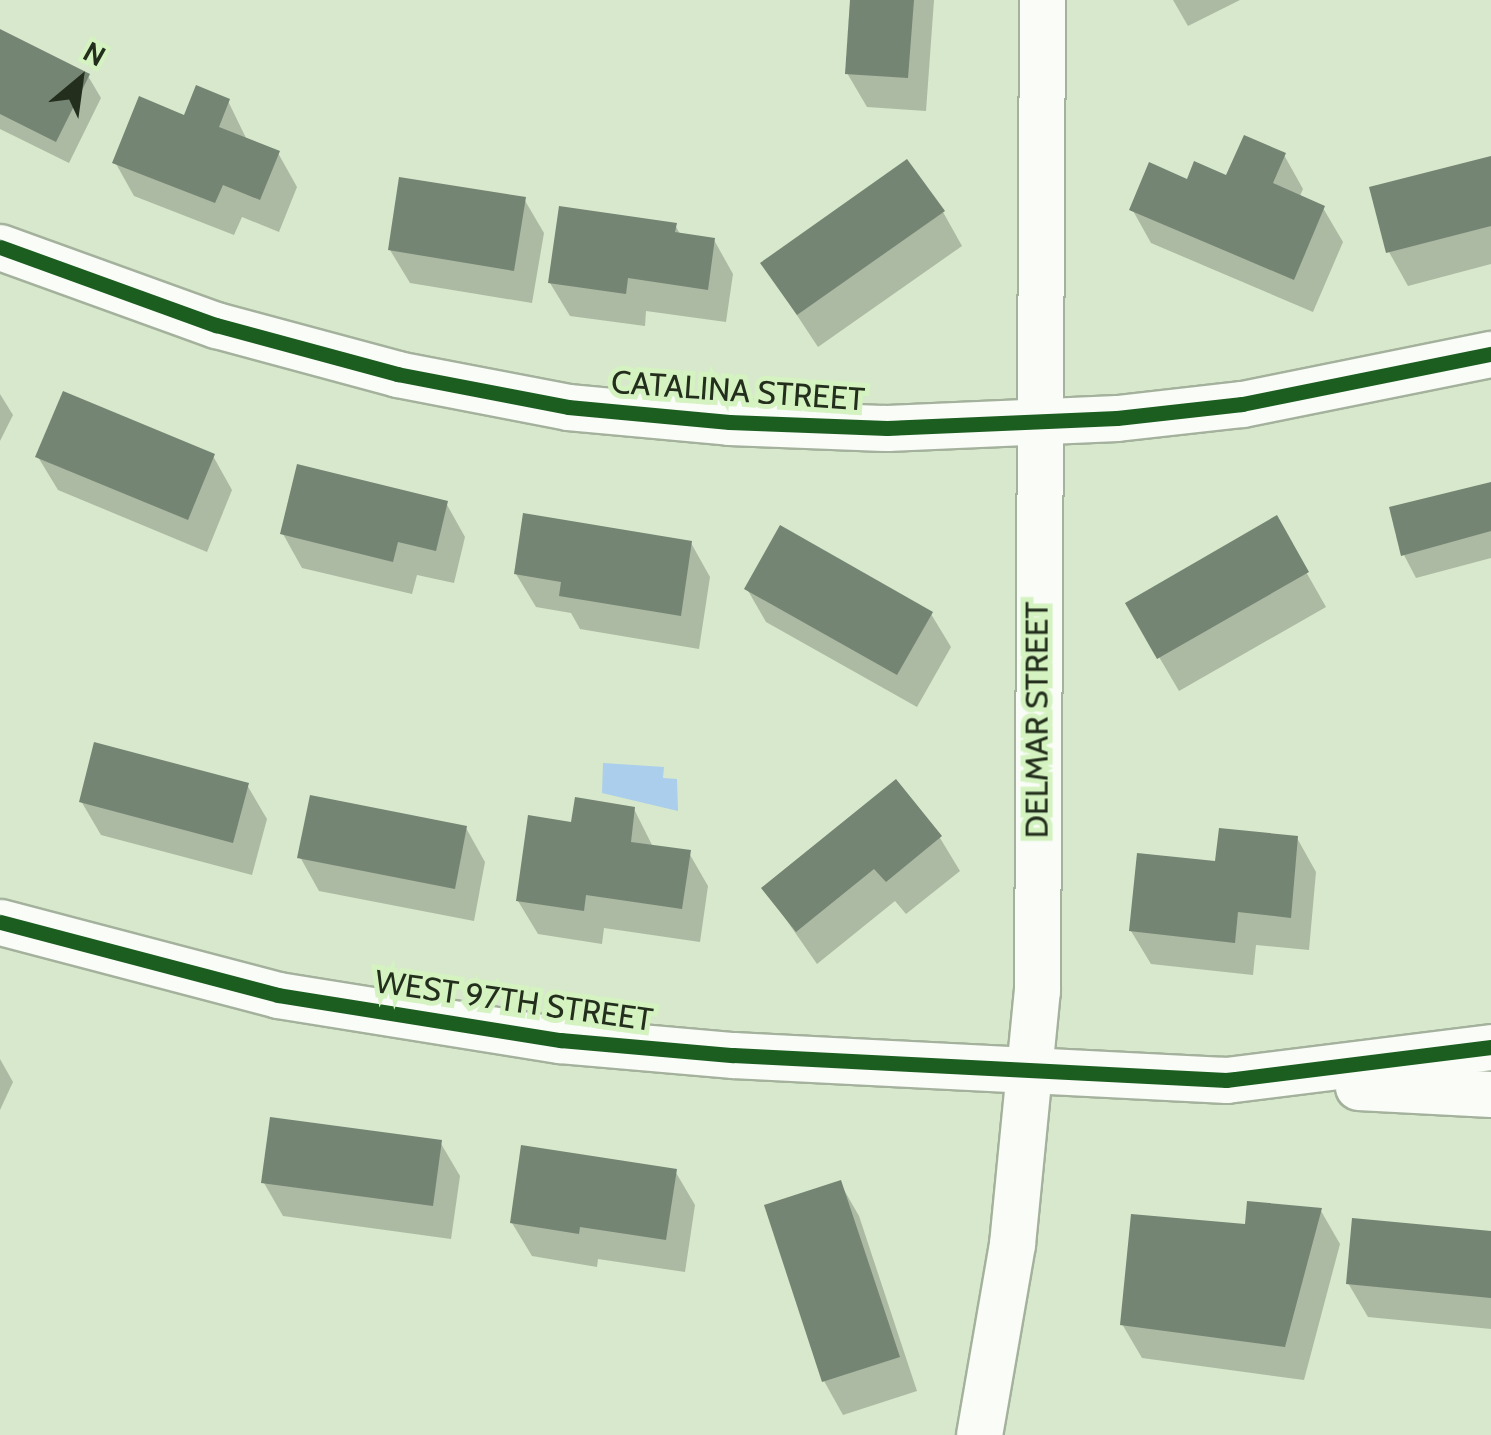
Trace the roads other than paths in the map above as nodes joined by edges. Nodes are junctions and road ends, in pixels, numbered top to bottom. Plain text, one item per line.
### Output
1 (1042, 0) edge
2 (0, 247) edge
3 (1491, 354) edge
4 (1037, 420) junction
5 (0, 922) edge
6 (1491, 1047) edge
7 (1031, 1071) junction
8 (1226, 1080) junction
9 (1491, 1094) edge
10 (979, 1435) edge

1 - 4 street, DELMAR STREET
2 - 4 street, CATALINA STREET
3 - 4 street, CATALINA STREET
4 - 7 street, DELMAR STREET
5 - 7 street, WEST 97TH STREET
6 - 8 street
7 - 8 street, WEST 97TH STREET
7 - 10 street, DELMAR STREET
8 - 9 street

